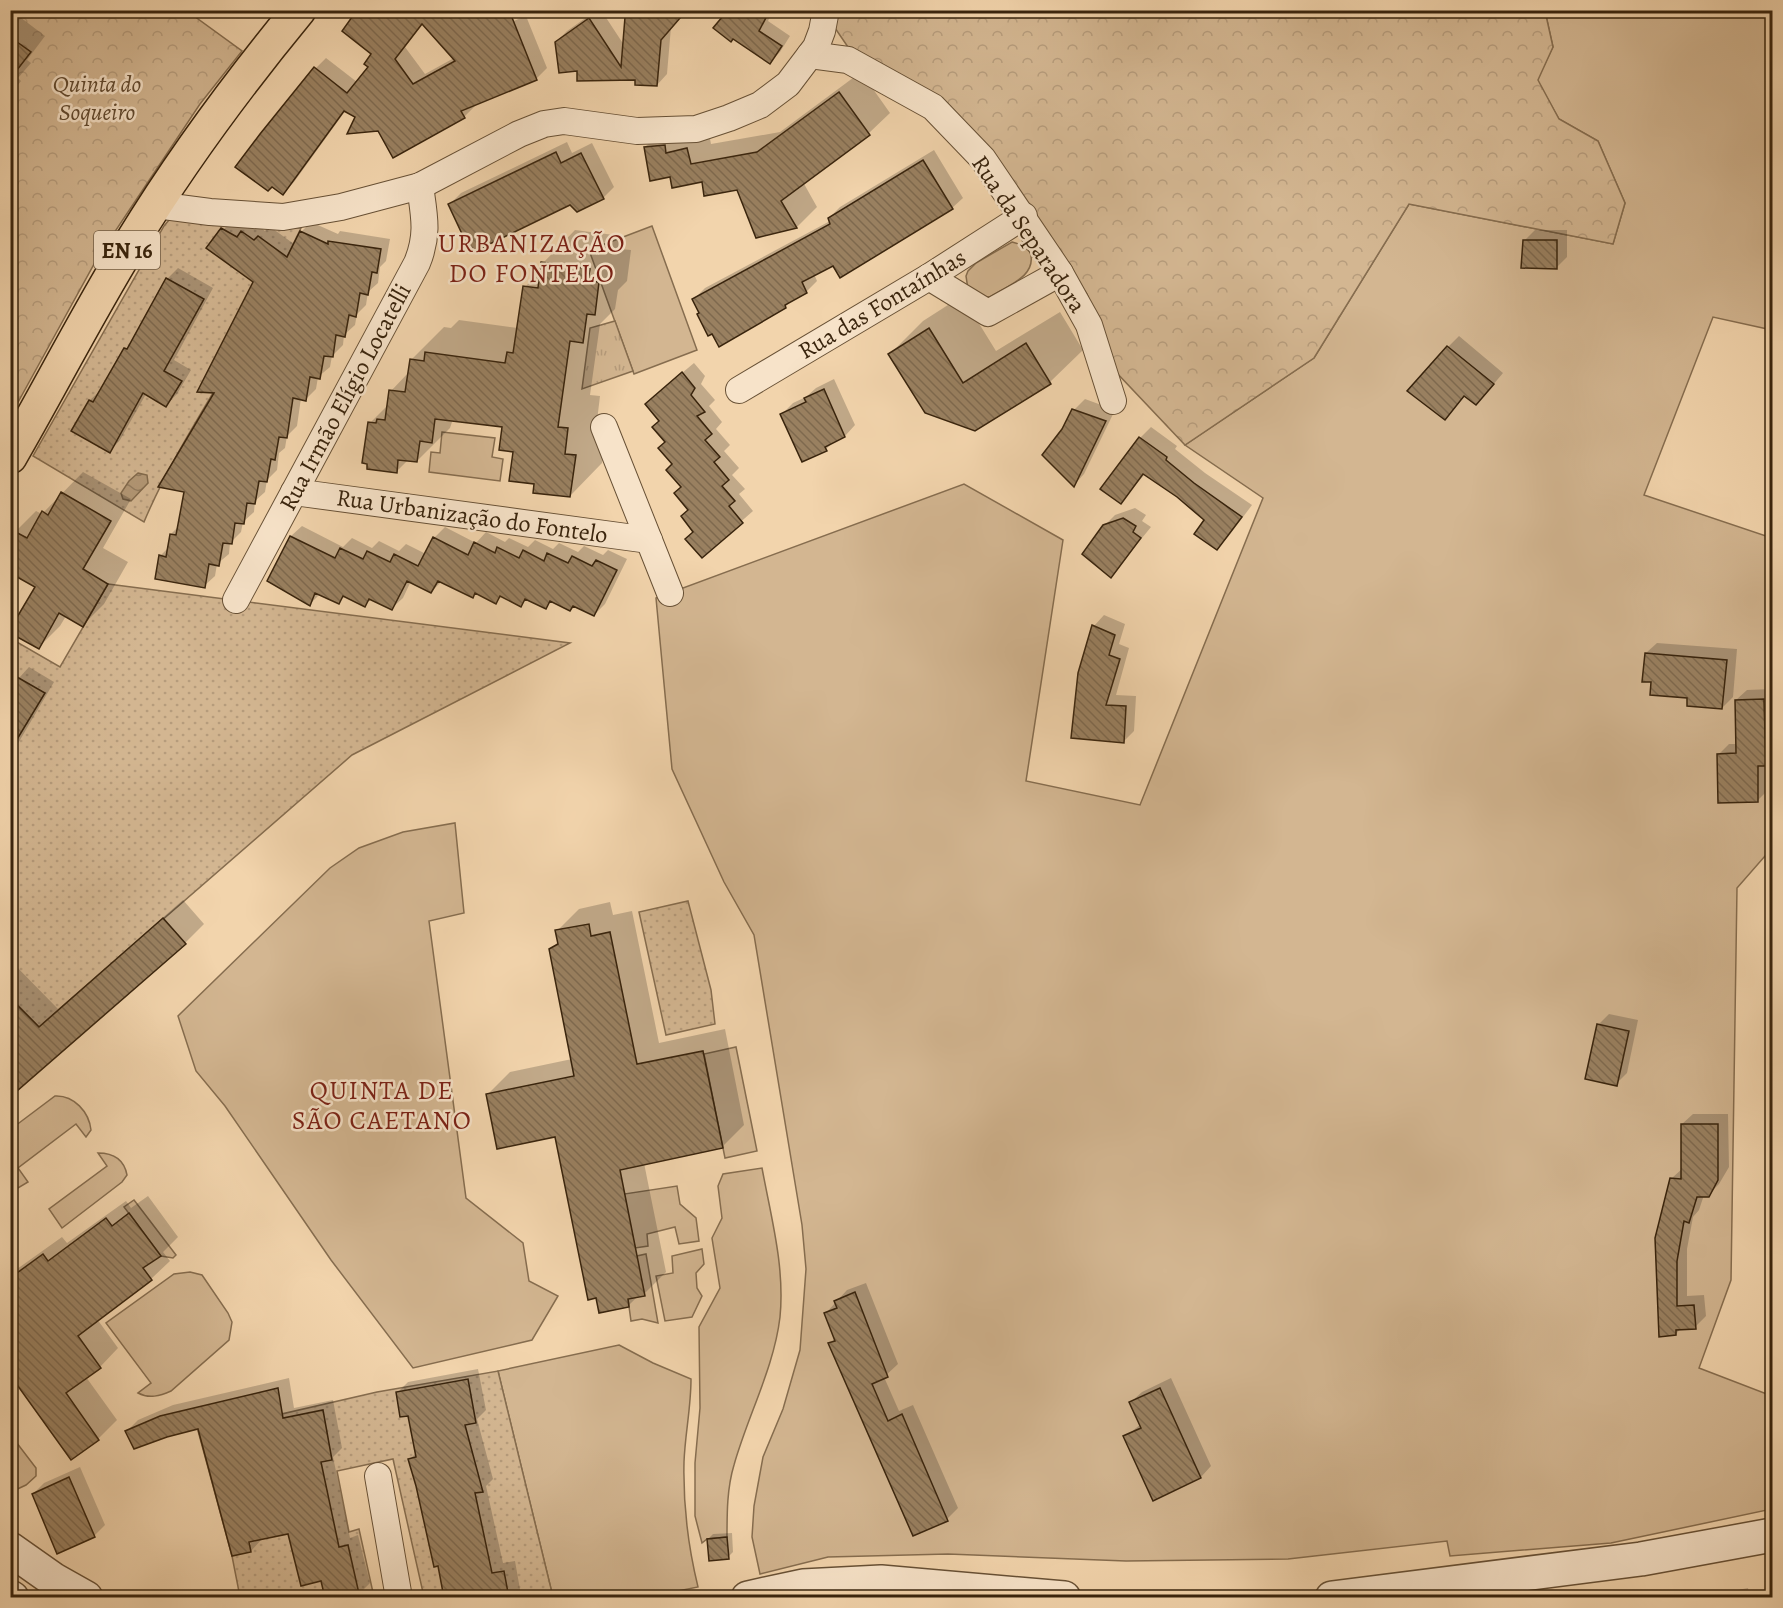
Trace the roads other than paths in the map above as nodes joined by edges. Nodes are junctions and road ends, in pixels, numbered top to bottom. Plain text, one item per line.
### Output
1 (299, 10) edge
2 (826, 10) edge
3 (810, 55) junction
4 (420, 186) junction
5 (156, 205) junction
6 (1024, 216) junction
7 (1060, 273) junction
8 (929, 277) junction
9 (739, 390) dead end
10 (1113, 400) dead end
11 (604, 427) dead end
12 (10, 457) edge
13 (294, 492) junction
14 (649, 540) junction
15 (670, 593) dead end
16 (236, 600) dead end
17 (378, 1476) dead end
18 (1773, 1535) edge
19 (10, 1549) edge
20 (1773, 1554) edge
21 (86, 1598) edge
22 (399, 1598) edge
23 (748, 1598) edge
24 (1064, 1598) edge
25 (1332, 1598) edge
26 (1492, 1598) edge

1 - 5 main road, EN 16
2 - 3 street
3 - 4 street
3 - 6 street, Rua da Separadora
4 - 5 street
4 - 13 street, Rua Irmão Elígio Locatelli
5 - 12 main road, EN 16
6 - 7 street, Rua da Separadora
6 - 8 street, Rua das Fontaínhas
7 - 8 street
7 - 10 street, Rua da Separadora
8 - 9 street, Rua das Fontaínhas
11 - 14 street
13 - 14 street, Rua Urbanização do Fontelo
13 - 16 street, Rua Irmão Elígio Locatelli
14 - 15 street
17 - 22 street
18 - 25 street
19 - 21 street
20 - 26 street
23 - 24 street

